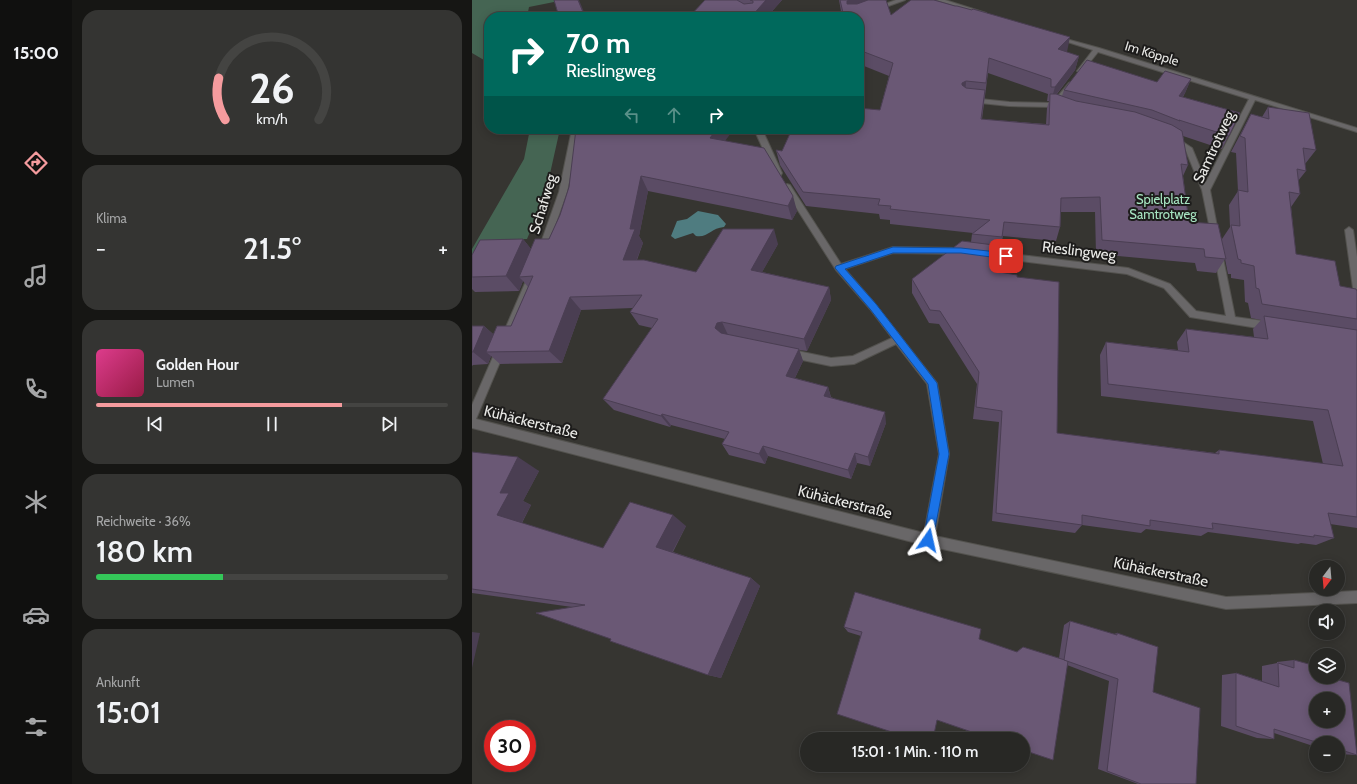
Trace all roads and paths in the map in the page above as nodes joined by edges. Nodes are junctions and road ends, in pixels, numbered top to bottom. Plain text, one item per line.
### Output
1 (902, 0) edge
2 (939, 0) edge
3 (864, 13) edge
4 (992, 16) edge
5 (1052, 35) edge
6 (1098, 49) junction
7 (1253, 97) junction
8 (965, 99) edge
9 (1357, 130) edge
10 (575, 134) edge
11 (760, 134) edge
12 (1169, 136) edge
13 (1206, 190) junction
14 (1349, 230) dead end
15 (839, 268) junction
16 (1357, 288) edge
17 (1231, 320) junction
18 (1278, 328) edge
19 (898, 339) junction
20 (779, 351) edge
21 (472, 417) edge
22 (472, 423) edge
23 (928, 540) junction
24 (1357, 598) edge

1 - 3 street
2 - 4 street
5 - 6 street, Im Köpple
6 - 7 street, Im Köpple
6 - 8 street
7 - 9 street, Im Köpple
7 - 13 street, Samtrotweg
10 - 21 street, Schafweg
11 - 15 street
12 - 13 street
13 - 17 street, Samtrotweg
14 - 16 street
15 - 17 street, Rieslingweg
15 - 19 street
17 - 18 street
19 - 20 street
19 - 23 street
22 - 23 street, Kühäckerstraße
23 - 24 street, Kühäckerstraße

